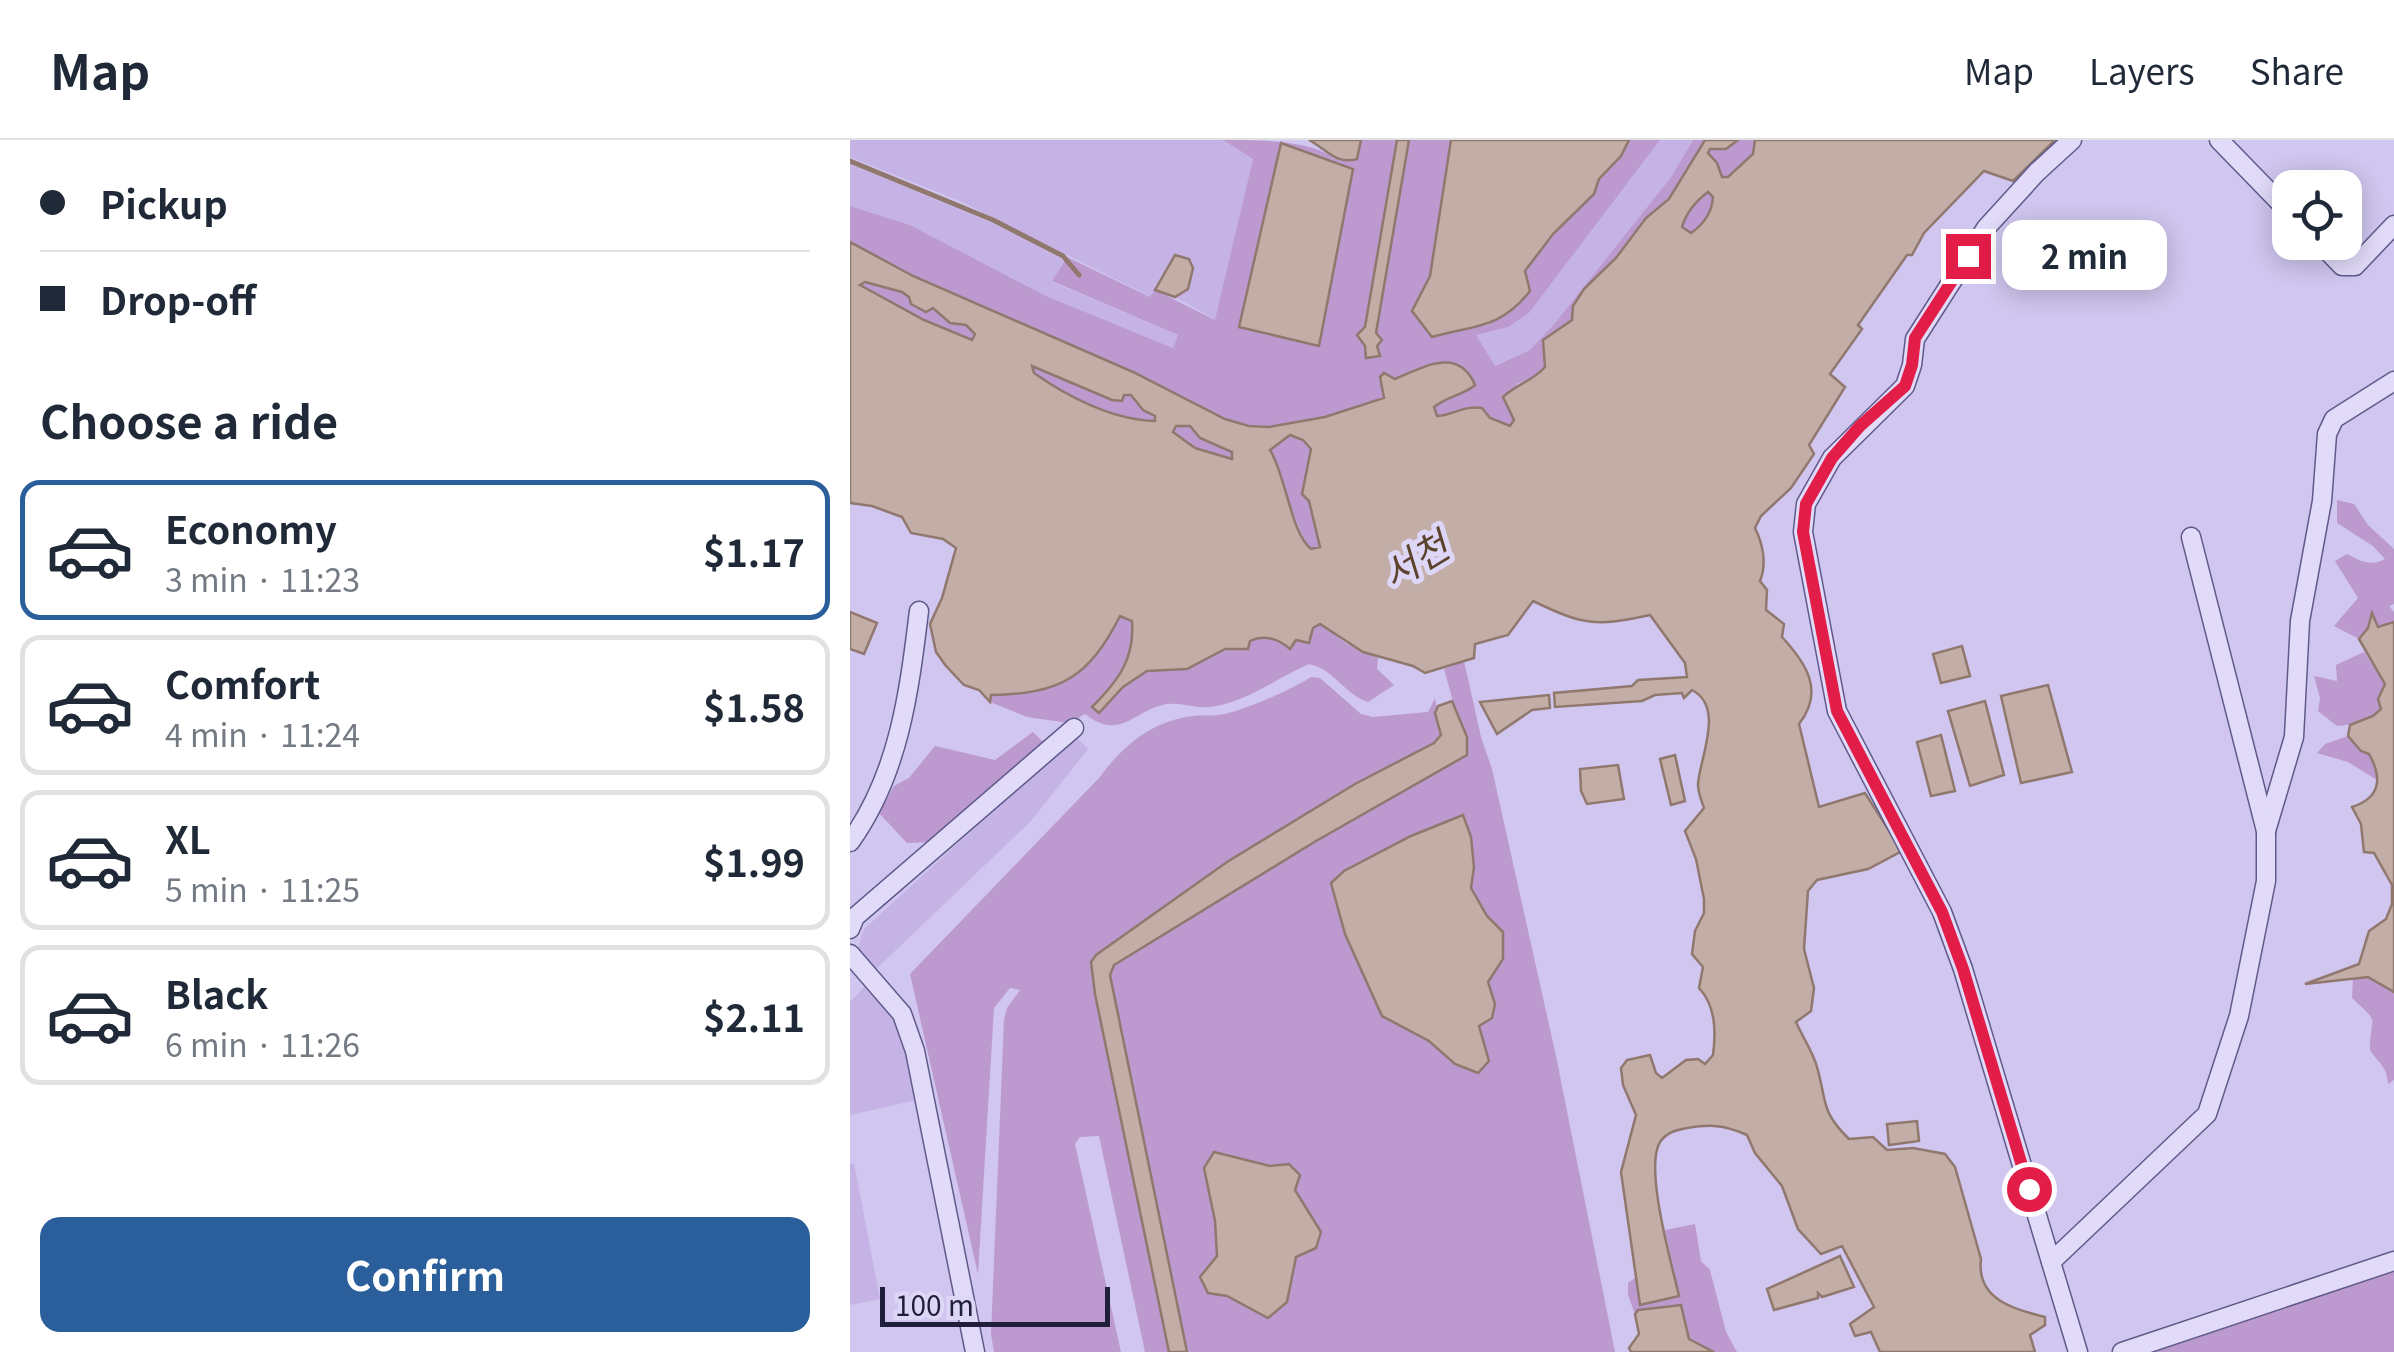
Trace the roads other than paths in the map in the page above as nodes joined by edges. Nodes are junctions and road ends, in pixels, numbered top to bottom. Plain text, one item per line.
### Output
1 (2072, 140) edge
2 (2219, 140) edge
3 (2272, 194) edge
4 (2394, 226) edge
5 (2362, 258) edge
6 (2336, 260) edge
7 (2360, 260) edge
8 (2394, 381) edge
9 (2192, 537) dead end
10 (919, 610) dead end
11 (1074, 728) dead end
12 (2266, 831) junction
13 (850, 842) edge
14 (850, 928) edge
15 (850, 954) edge
16 (2394, 1261) edge
17 (2051, 1262) junction
18 (975, 1352) edge
19 (2078, 1352) edge
20 (2122, 1352) edge

1 - 17 street
2 - 3 street
4 - 5 street
6 - 7 street
8 - 12 street
9 - 12 street
10 - 13 street
11 - 14 street
12 - 17 street
15 - 18 street
16 - 20 street
17 - 19 street

